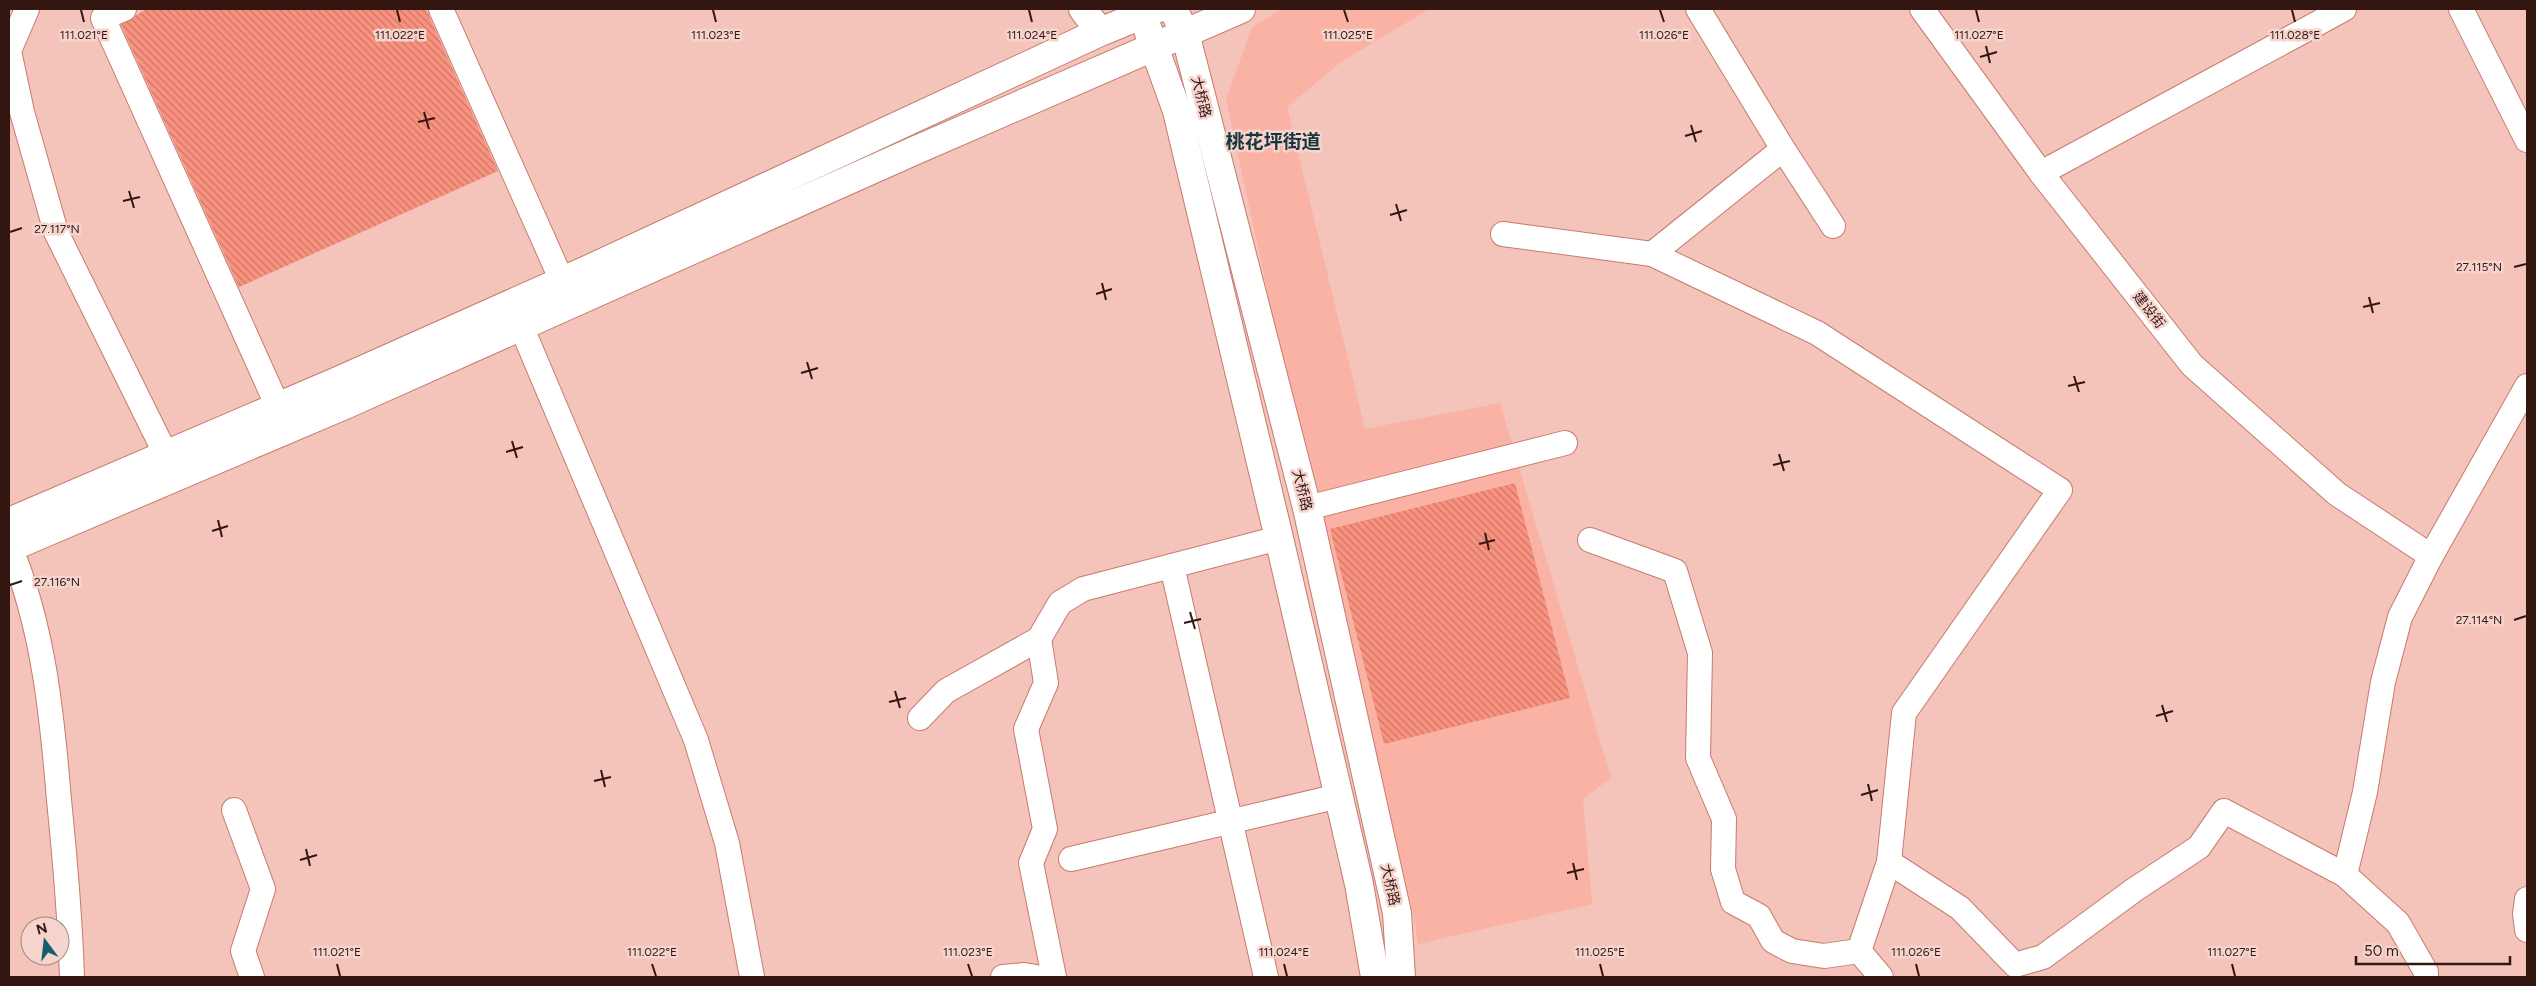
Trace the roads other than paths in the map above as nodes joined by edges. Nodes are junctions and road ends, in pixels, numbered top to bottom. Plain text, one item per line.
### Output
1 (27, 9) edge
2 (124, 9) edge
3 (442, 9) edge
4 (1083, 9) edge
5 (1174, 9) edge
6 (1241, 9) edge
7 (1698, 9) edge
8 (1922, 9) edge
9 (2344, 9) edge
10 (2461, 9) edge
11 (1149, 12) edge
12 (102, 14) edge
13 (1100, 32) junction
14 (1185, 33) junction
15 (1155, 46) junction
16 (2527, 140) edge
17 (1783, 149) junction
18 (2042, 174) junction
19 (1833, 226) dead end
20 (1503, 234) dead end
21 (1652, 254) junction
22 (562, 281) junction
23 (515, 316) junction
24 (2527, 386) edge
25 (278, 407) junction
26 (1565, 443) dead end
27 (172, 466) junction
28 (1307, 508) junction
29 (1279, 538) junction
30 (9, 540) edge
31 (1590, 540) dead end
32 (2431, 556) junction
33 (1172, 566) junction
34 (1039, 639) junction
35 (920, 718) dead end
36 (1339, 796) junction
37 (234, 810) dead end
38 (1230, 821) junction
39 (1071, 859) dead end
40 (1889, 862) junction
41 (2345, 875) junction
42 (2527, 899) edge
43 (2527, 930) edge
44 (1859, 951) junction
45 (72, 977) edge
46 (252, 977) edge
47 (752, 977) edge
48 (1003, 977) edge
49 (1036, 977) edge
50 (1054, 977) edge
51 (1266, 977) edge
52 (1375, 977) edge
53 (1401, 977) edge
54 (1881, 977) edge
55 (2426, 977) edge

1 - 27 street
2 - 12 street
3 - 22 street
4 - 13 main road
5 - 14 main road, 大桥路
6 - 14 main road
7 - 17 street
8 - 18 street, 建设街
9 - 18 street
10 - 16 street
11 - 13 main road
11 - 15 main road
12 - 25 street
13 - 22 main road
14 - 15 main road
14 - 28 main road, 大桥路
15 - 23 main road
15 - 29 main road
17 - 19 street
17 - 21 street
18 - 32 street, 建设街
20 - 21 street
21 - 40 street
22 - 23 main road
23 - 25 main road
23 - 27 main road
23 - 47 street
24 - 32 street
25 - 27 main road
26 - 28 street
27 - 30 main road
28 - 53 main road, 大桥路
29 - 33 street
29 - 36 main road
30 - 45 street
31 - 44 street
32 - 41 street
33 - 34 street
33 - 38 street
34 - 35 street
34 - 50 street
36 - 38 street
36 - 52 main road
37 - 46 street
38 - 39 street
38 - 51 street
40 - 41 street
40 - 44 street
41 - 55 street
42 - 43 street
44 - 54 street
48 - 49 street

